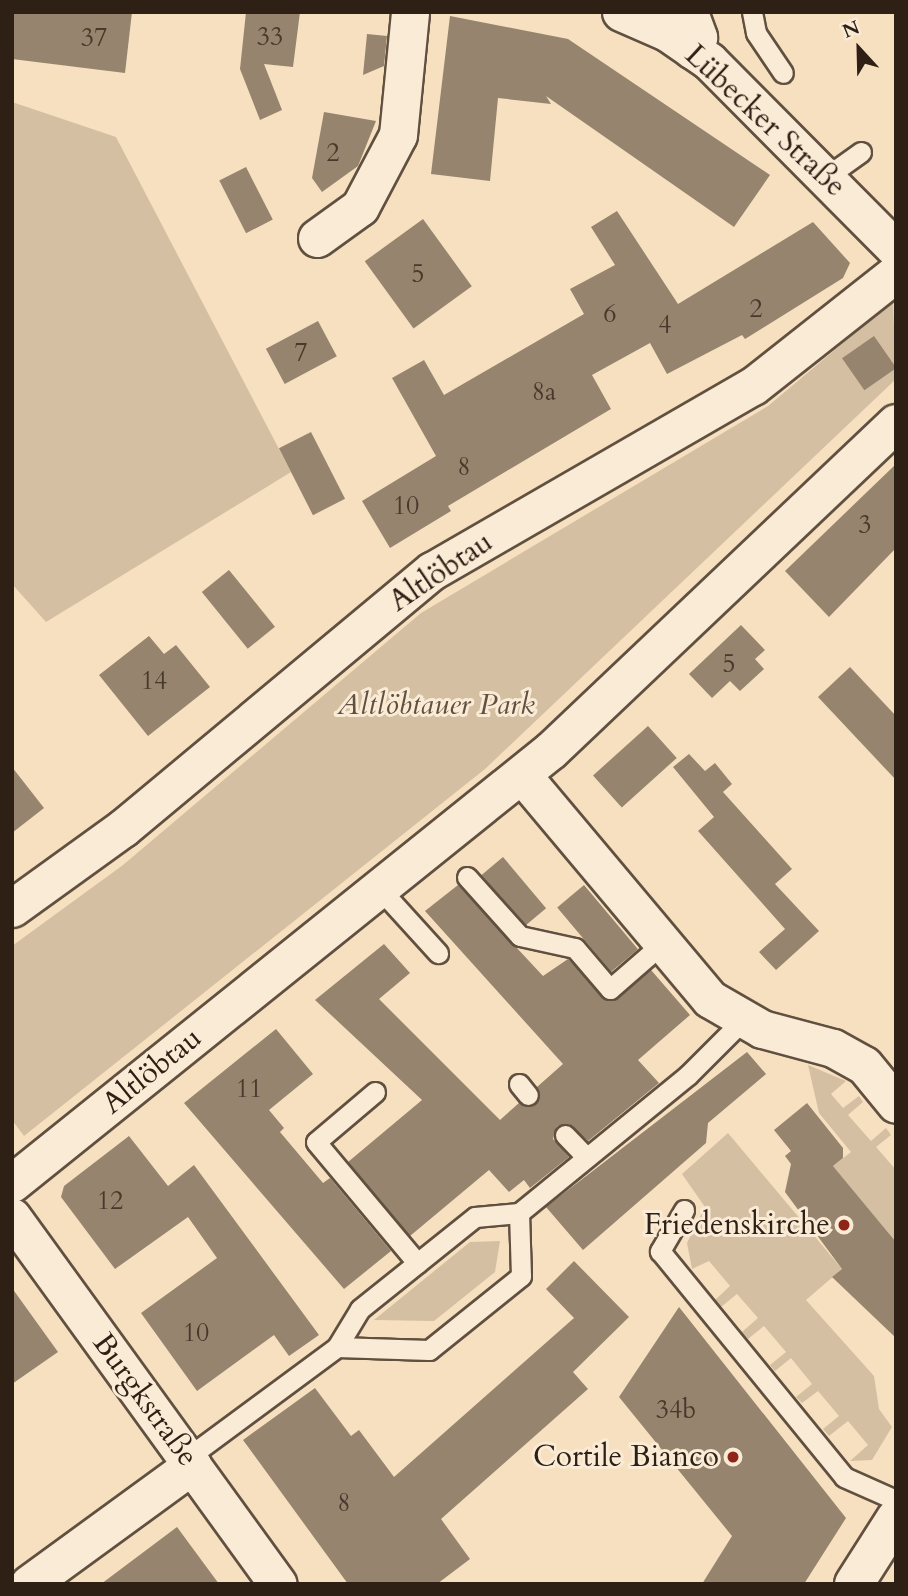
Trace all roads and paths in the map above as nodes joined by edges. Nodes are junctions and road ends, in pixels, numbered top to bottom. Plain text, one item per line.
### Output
1 (410, 12) edge
2 (621, 12) edge
3 (689, 12) edge
4 (752, 12) edge
5 (692, 50) junction
6 (783, 73) dead end
7 (861, 152) dead end
8 (825, 177) junction
9 (317, 238) dead end
10 (896, 249) edge
11 (896, 273) edge
12 (896, 423) edge
13 (522, 775) junction
14 (467, 877) dead end
15 (379, 888) junction
16 (12, 908) edge
17 (663, 943) junction
18 (438, 953) dead end
19 (744, 1019) junction
20 (375, 1093) dead end
21 (896, 1104) edge
22 (565, 1135) dead end
23 (584, 1156) junction
24 (12, 1183) edge
25 (684, 1210) dead end
26 (519, 1213) junction
27 (12, 1217) edge
28 (417, 1263) junction
29 (337, 1347) junction
30 (189, 1461) junction
31 (896, 1500) edge
32 (896, 1518) edge
33 (29, 1584) edge
34 (278, 1584) edge
35 (854, 1584) edge

1 - 9 street
2 - 5 street, Lübecker Straße
3 - 5 street
4 - 6 lane
5 - 8 street, Lübecker Straße
7 - 8 lane
8 - 10 street, Lübecker Straße
11 - 16 street, Altlöbtau
12 - 13 street, Altlöbtau
13 - 15 street, Altlöbtau
13 - 17 street
14 - 17 lane
15 - 18 lane
15 - 24 street, Altlöbtau
17 - 19 street
19 - 21 street
19 - 23 lane
20 - 28 lane
22 - 23 lane
23 - 26 lane
25 - 31 lane
26 - 28 lane
26 - 29 lane
27 - 30 street, Burgkstraße
28 - 29 lane
29 - 30 lane
30 - 33 street
30 - 34 street, Burgkstraße
32 - 35 street

